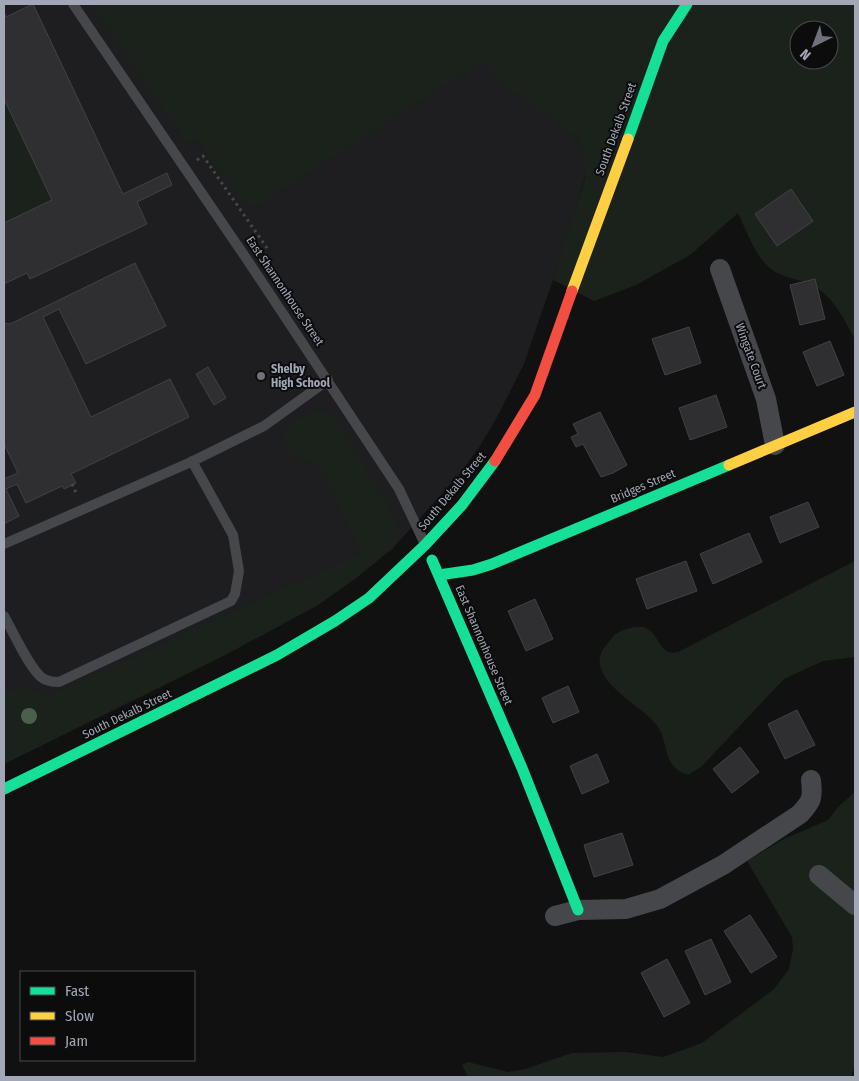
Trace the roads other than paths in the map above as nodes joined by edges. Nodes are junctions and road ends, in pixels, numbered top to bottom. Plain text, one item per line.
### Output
1 (73, 4) edge
2 (687, 4) edge
3 (720, 269) dead end
4 (328, 380) junction
5 (855, 412) edge
6 (775, 445) junction
7 (192, 461) junction
8 (4, 544) edge
9 (425, 545) junction
10 (439, 575) junction
11 (4, 616) edge
12 (811, 780) dead end
13 (4, 788) edge
14 (819, 876) dead end
15 (855, 905) edge
16 (578, 910) junction
17 (554, 916) dead end

1 - 4 lane, East Shannonhouse Street
2 - 9 main road, South Dekalb Street
3 - 6 street, Wingate Court
4 - 7 lane
4 - 9 lane, East Shannonhouse Street
5 - 6 main road, Bridges Street
6 - 10 main road, Bridges Street
7 - 8 lane
7 - 11 lane
9 - 10 main road, East Shannonhouse Street
9 - 13 main road, South Dekalb Street
10 - 16 main road, East Shannonhouse Street
12 - 16 street
14 - 15 street
16 - 17 street

